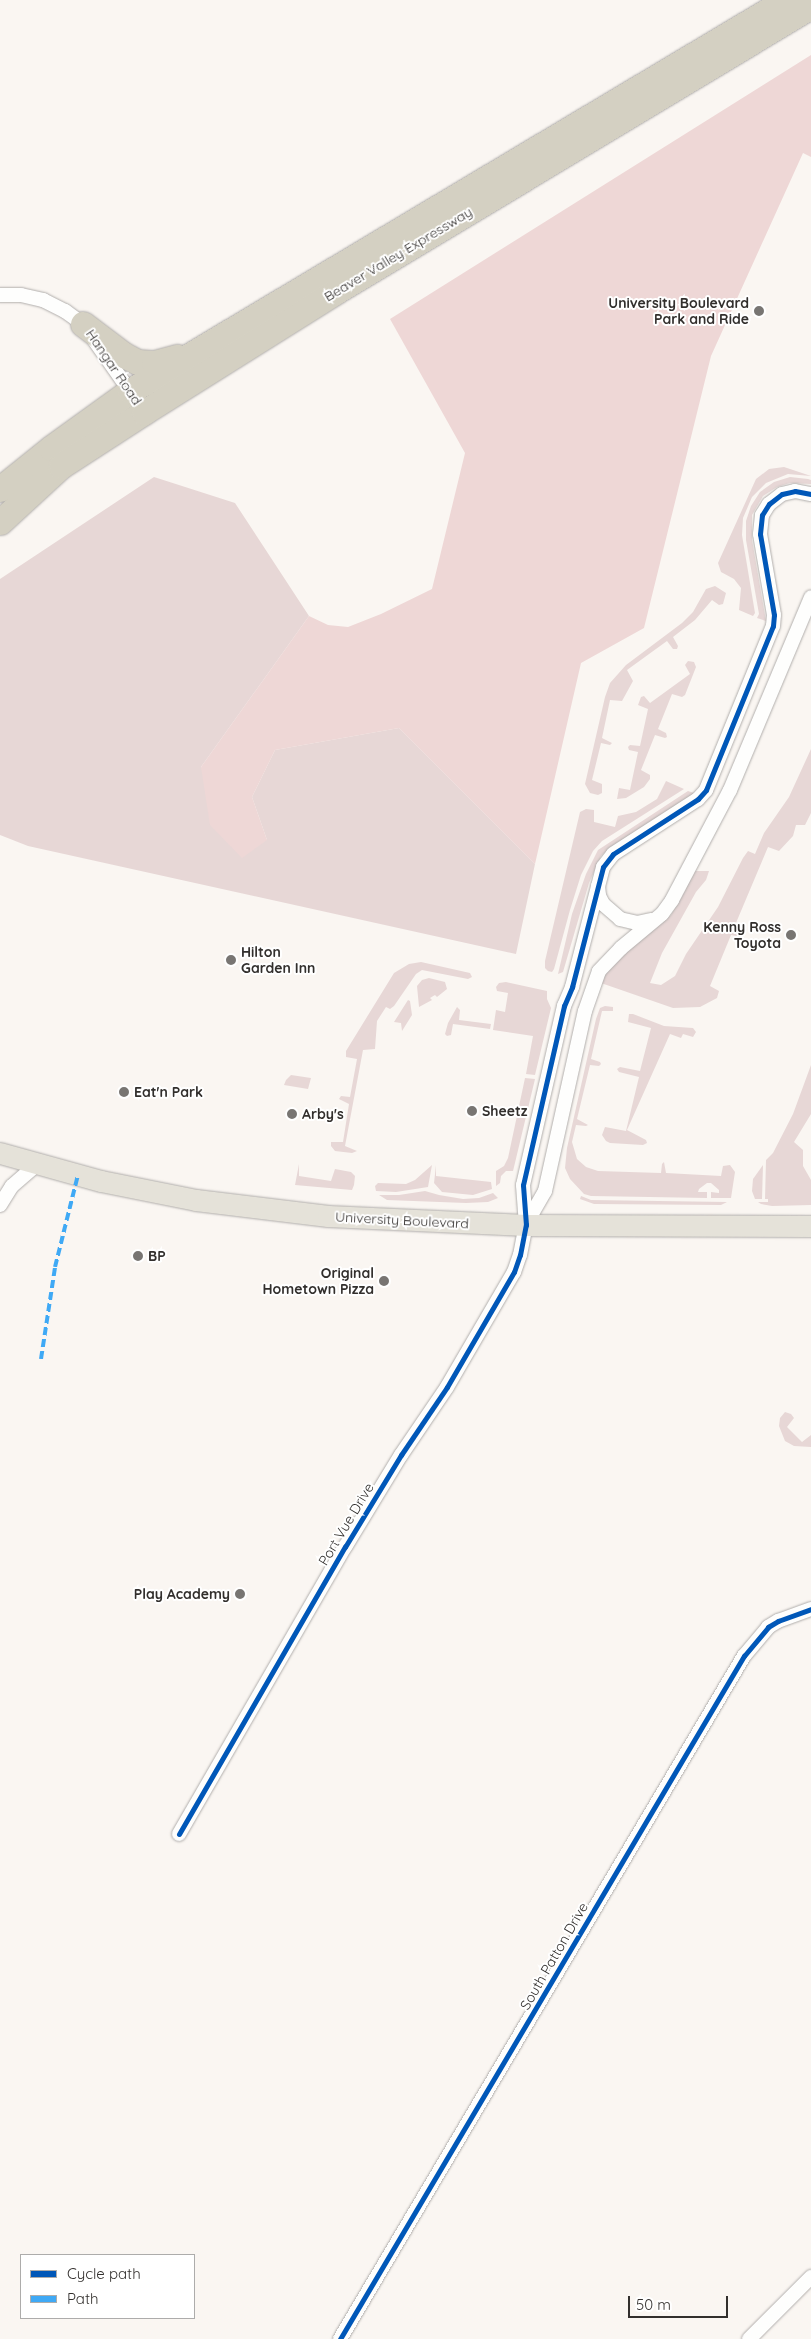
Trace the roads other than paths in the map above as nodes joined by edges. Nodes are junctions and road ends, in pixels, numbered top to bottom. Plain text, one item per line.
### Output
1 (786, 0) edge
2 (811, 6) edge
3 (0, 295) edge
4 (84, 324) junction
5 (194, 352) junction
6 (130, 392) junction
7 (144, 412) junction
8 (0, 489) edge
9 (811, 494) edge
10 (0, 522) edge
11 (811, 597) edge
12 (598, 883) junction
13 (657, 918) junction
14 (0, 1153) edge
15 (37, 1164) junction
16 (0, 1205) edge
17 (526, 1225) junction
18 (811, 1226) edge
19 (811, 1609) edge
20 (179, 1834) dead end
21 (811, 2277) edge
22 (340, 2339) edge
23 (748, 2339) edge

1 - 5 highway, Beaver Valley Expressway
2 - 7 highway, Beaver Valley Expressway
3 - 4 street, Hangar Road
4 - 5 highway
4 - 6 street, Hangar Road
5 - 6 highway, Beaver Valley Expressway
6 - 7 street, Hangar Road
6 - 8 highway, Beaver Valley Expressway
7 - 10 highway, Beaver Valley Expressway
9 - 12 street
11 - 13 street
12 - 13 street
12 - 17 street
13 - 17 street
14 - 15 main road, University Boulevard
15 - 16 street
15 - 17 main road, University Boulevard
17 - 18 main road, University Boulevard
17 - 20 street, Port Vue Drive
19 - 22 street, South Patton Drive
21 - 23 street

